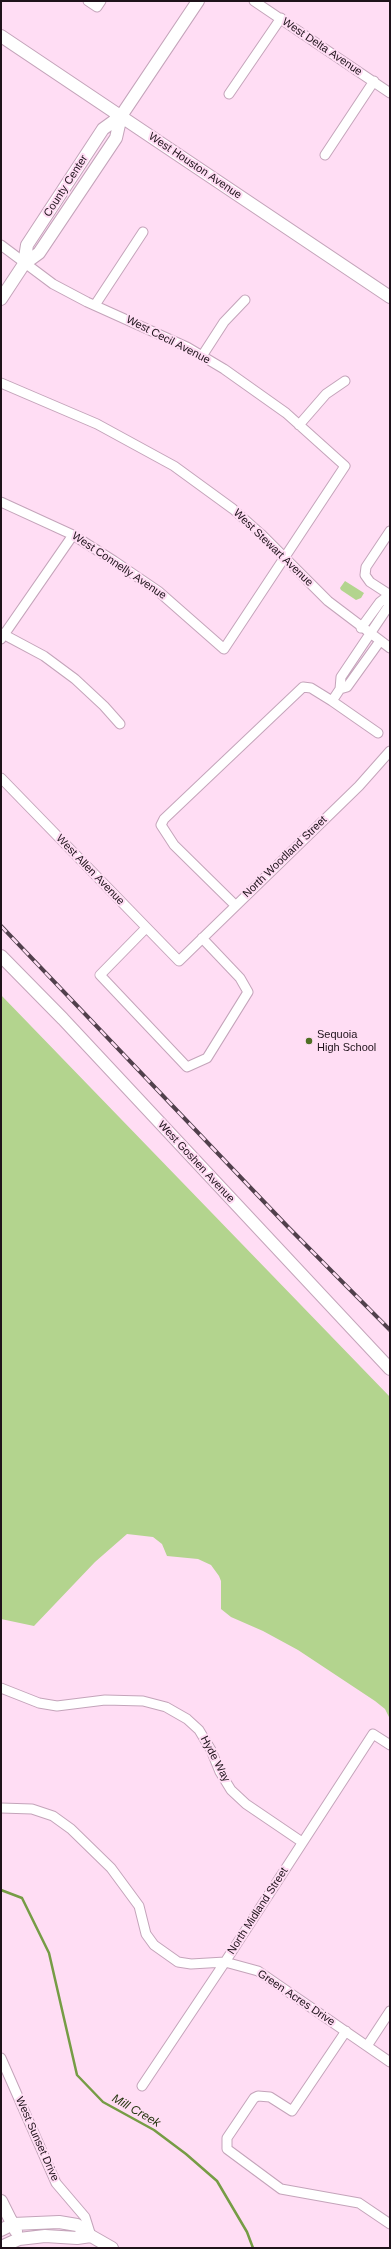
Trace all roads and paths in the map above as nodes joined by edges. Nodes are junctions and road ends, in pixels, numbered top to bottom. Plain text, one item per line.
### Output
1 (88, 1) edge
2 (198, 1) edge
3 (254, 1) edge
4 (99, 4) edge
5 (281, 18) junction
6 (1, 36) edge
7 (374, 81) junction
8 (390, 93) edge
9 (229, 94) dead end
10 (121, 116) junction
11 (325, 155) dead end
12 (143, 232) dead end
13 (1, 245) edge
14 (24, 264) junction
15 (390, 297) edge
16 (1, 299) edge
17 (245, 300) dead end
18 (95, 305) junction
19 (202, 356) junction
20 (345, 381) dead end
21 (1, 383) edge
22 (299, 425) junction
23 (1, 502) edge
24 (390, 531) edge
25 (73, 534) junction
26 (285, 558) junction
27 (390, 595) edge
28 (379, 611) junction
29 (361, 628) junction
30 (370, 634) junction
31 (2, 635) edge
32 (380, 641) junction
33 (390, 648) edge
34 (340, 689) junction
35 (332, 701) junction
36 (120, 724) dead end
37 (378, 733) dead end
38 (390, 751) edge
39 (1, 778) edge
40 (235, 904) junction
41 (146, 928) junction
42 (202, 938) junction
43 (1, 956) edge
44 (179, 961) joint
45 (390, 1369) edge
46 (1, 1688) edge
47 (390, 1745) edge
48 (1, 1808) edge
49 (302, 1842) junction
50 (225, 1962) junction
51 (390, 2011) edge
52 (346, 2031) junction
53 (367, 2046) junction
54 (1, 2058) edge
55 (390, 2062) edge
56 (142, 2086) dead end
57 (1, 2201) edge
58 (13, 2224) junction
59 (390, 2224) edge
60 (1, 2230) edge
61 (91, 2236) junction
62 (19, 2239) junction
63 (2, 2245) edge
64 (112, 2248) edge

1 - 4 street
2 - 10 main road, County Center
3 - 5 street, West Delta Avenue
5 - 7 street, West Delta Avenue
5 - 9 street
6 - 10 main road, West Houston Avenue
7 - 8 street, West Delta Avenue
7 - 11 street
10 - 14 main road, County Center
10 - 15 main road, West Houston Avenue
12 - 18 street
13 - 14 street, West Cecil Avenue
14 - 16 main road, County Center
14 - 18 street, West Cecil Avenue
17 - 19 street
18 - 19 street, West Cecil Avenue
19 - 22 street, West Cecil Avenue
20 - 22 street
21 - 26 street, West Stewart Avenue
22 - 26 street, West Cecil Avenue
23 - 25 street, West Connelly Avenue
24 - 27 street
25 - 26 street, West Connelly Avenue
25 - 31 street
26 - 29 street, West Stewart Avenue
27 - 28 street
28 - 29 street
28 - 30 street
29 - 30 street, West Stewart Avenue
30 - 32 street, West Stewart Avenue
30 - 34 street
31 - 36 street
32 - 33 street, West Stewart Avenue
32 - 34 street
34 - 35 street
35 - 37 street
35 - 40 street
38 - 40 street, North Woodland Street
39 - 41 street, West Allen Avenue
40 - 42 street, North Woodland Street
41 - 42 street
41 - 44 street, West Allen Avenue
42 - 44 street, North Woodland Street
43 - 45 main road, West Goshen Avenue
46 - 49 street, Hyde Way
47 - 49 street, North Midland Street
48 - 50 street, Green Acres Drive
49 - 50 street, North Midland Street
50 - 52 street, Green Acres Drive
50 - 56 street, North Midland Street
51 - 53 street
52 - 53 street, Green Acres Drive
52 - 59 street
53 - 55 street, Green Acres Drive
54 - 61 street, West Sunset Drive
57 - 58 main road
58 - 60 main road
58 - 61 main road
58 - 62 main road
61 - 62 main road
61 - 64 main road
62 - 63 main road

